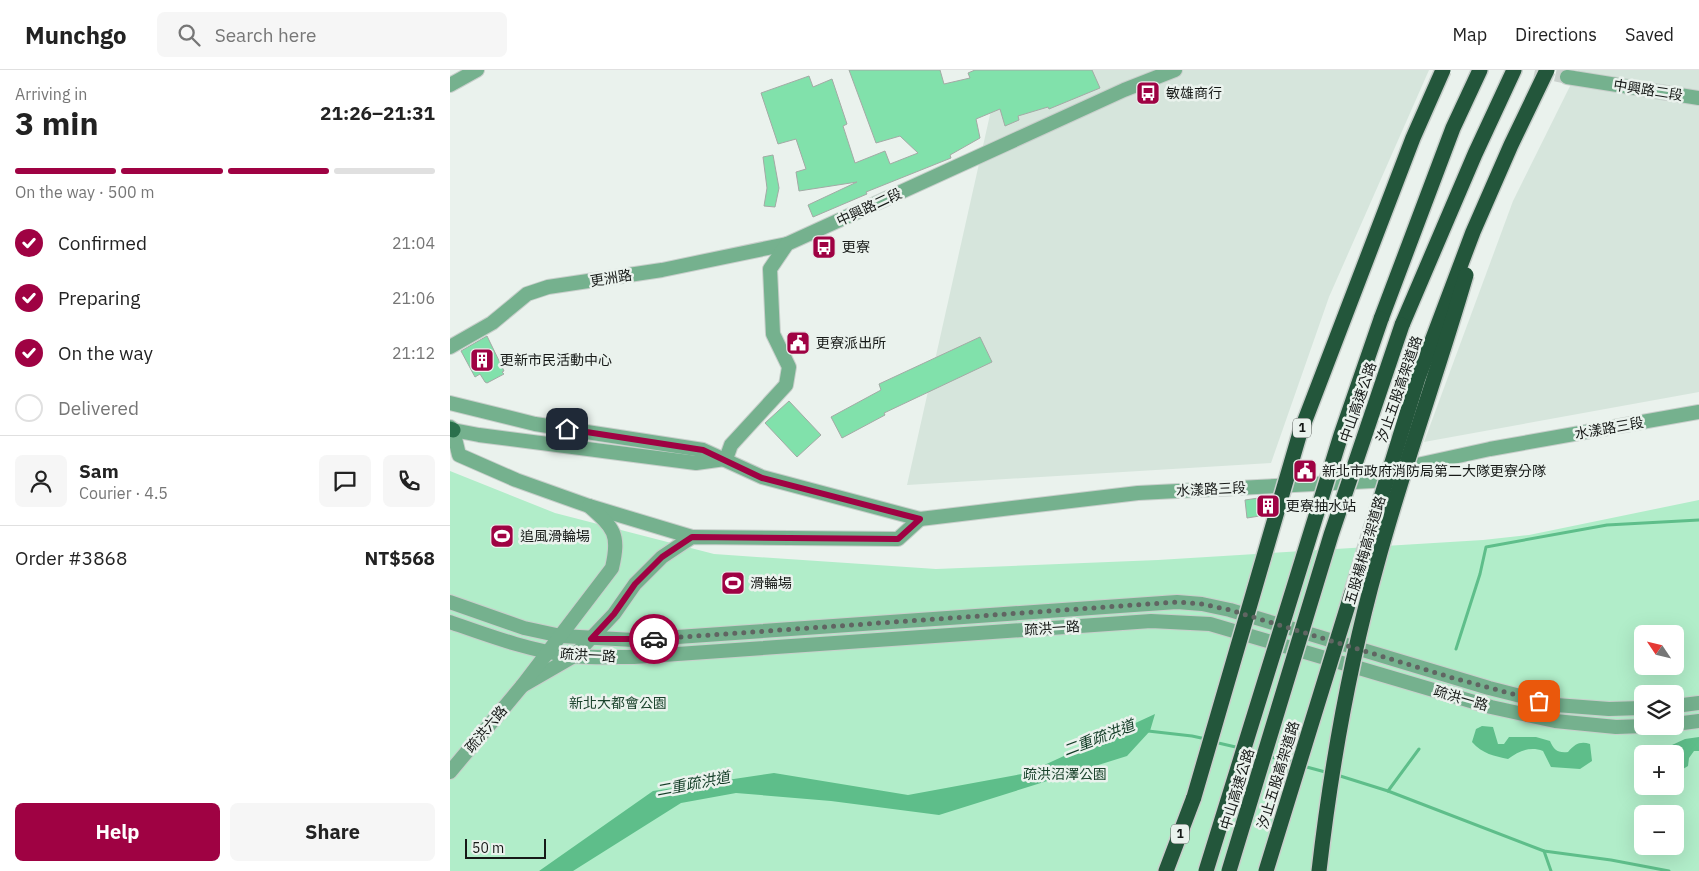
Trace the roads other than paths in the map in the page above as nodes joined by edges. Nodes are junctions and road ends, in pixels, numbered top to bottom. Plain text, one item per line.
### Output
1 (477, 70) edge
2 (1175, 70) edge
3 (1443, 70) edge
4 (1480, 70) edge
5 (1514, 70) edge
6 (1547, 70) edge
7 (1567, 77) tunnel mouth
8 (450, 85) edge
9 (1699, 98) edge
10 (1492, 188) junction
11 (788, 244) junction
12 (450, 348) edge
13 (450, 403) edge
14 (1699, 412) edge
15 (451, 429) edge
16 (726, 459) junction
17 (589, 506) junction
18 (920, 519) junction
19 (692, 537) junction
20 (450, 602) edge
21 (450, 622) edge
22 (561, 636) junction
23 (591, 639) junction
24 (548, 652) junction
25 (574, 656) junction
26 (522, 686) junction
27 (1699, 703) edge
28 (1684, 705) edge
29 (1634, 708) edge
30 (1699, 721) edge
31 (1684, 723) edge
32 (1634, 726) edge
33 (450, 772) edge
34 (1194, 797) junction
35 (1166, 871) edge
36 (1172, 871) edge
37 (1206, 871) edge
38 (1229, 871) edge
39 (1266, 871) edge
40 (1319, 871) edge

1 - 8 street
2 - 11 street, 中興路二段
3 - 34 highway, 1, bridge
4 - 37 highway, 中山高速公路, bridge
5 - 38 highway, 中山高速公路, bridge
6 - 10 highway, 汐止五股高架道路, bridge
7 - 9 street, 中興路二段
10 - 39 highway, 汐止五股高架道路, bridge
10 - 40 highway, 五股楊梅高架道路, bridge
11 - 12 street, 更洲路
11 - 16 street, 中興路二段
13 - 16 street, 水漾路三段
14 - 18 street, 水漾路三段
15 - 16 street
15 - 17 street
16 - 18 street, 水漾路三段
17 - 19 street
17 - 22 street, 疏洪六路
18 - 19 street
19 - 23 street, 疏洪六路
20 - 22 street, 疏洪一路
21 - 24 street, 疏洪一路
22 - 23 street, 疏洪一路
22 - 24 street, 疏洪六路
23 - 25 street, 疏洪六路
23 - 29 street, 疏洪一路
24 - 25 street, 疏洪一路
24 - 26 street, 疏洪六路
25 - 26 street, 疏洪六路
25 - 32 street, 疏洪一路
26 - 33 street, 疏洪六路
27 - 28 street
30 - 31 street
34 - 35 highway, 1
34 - 36 highway, 1

